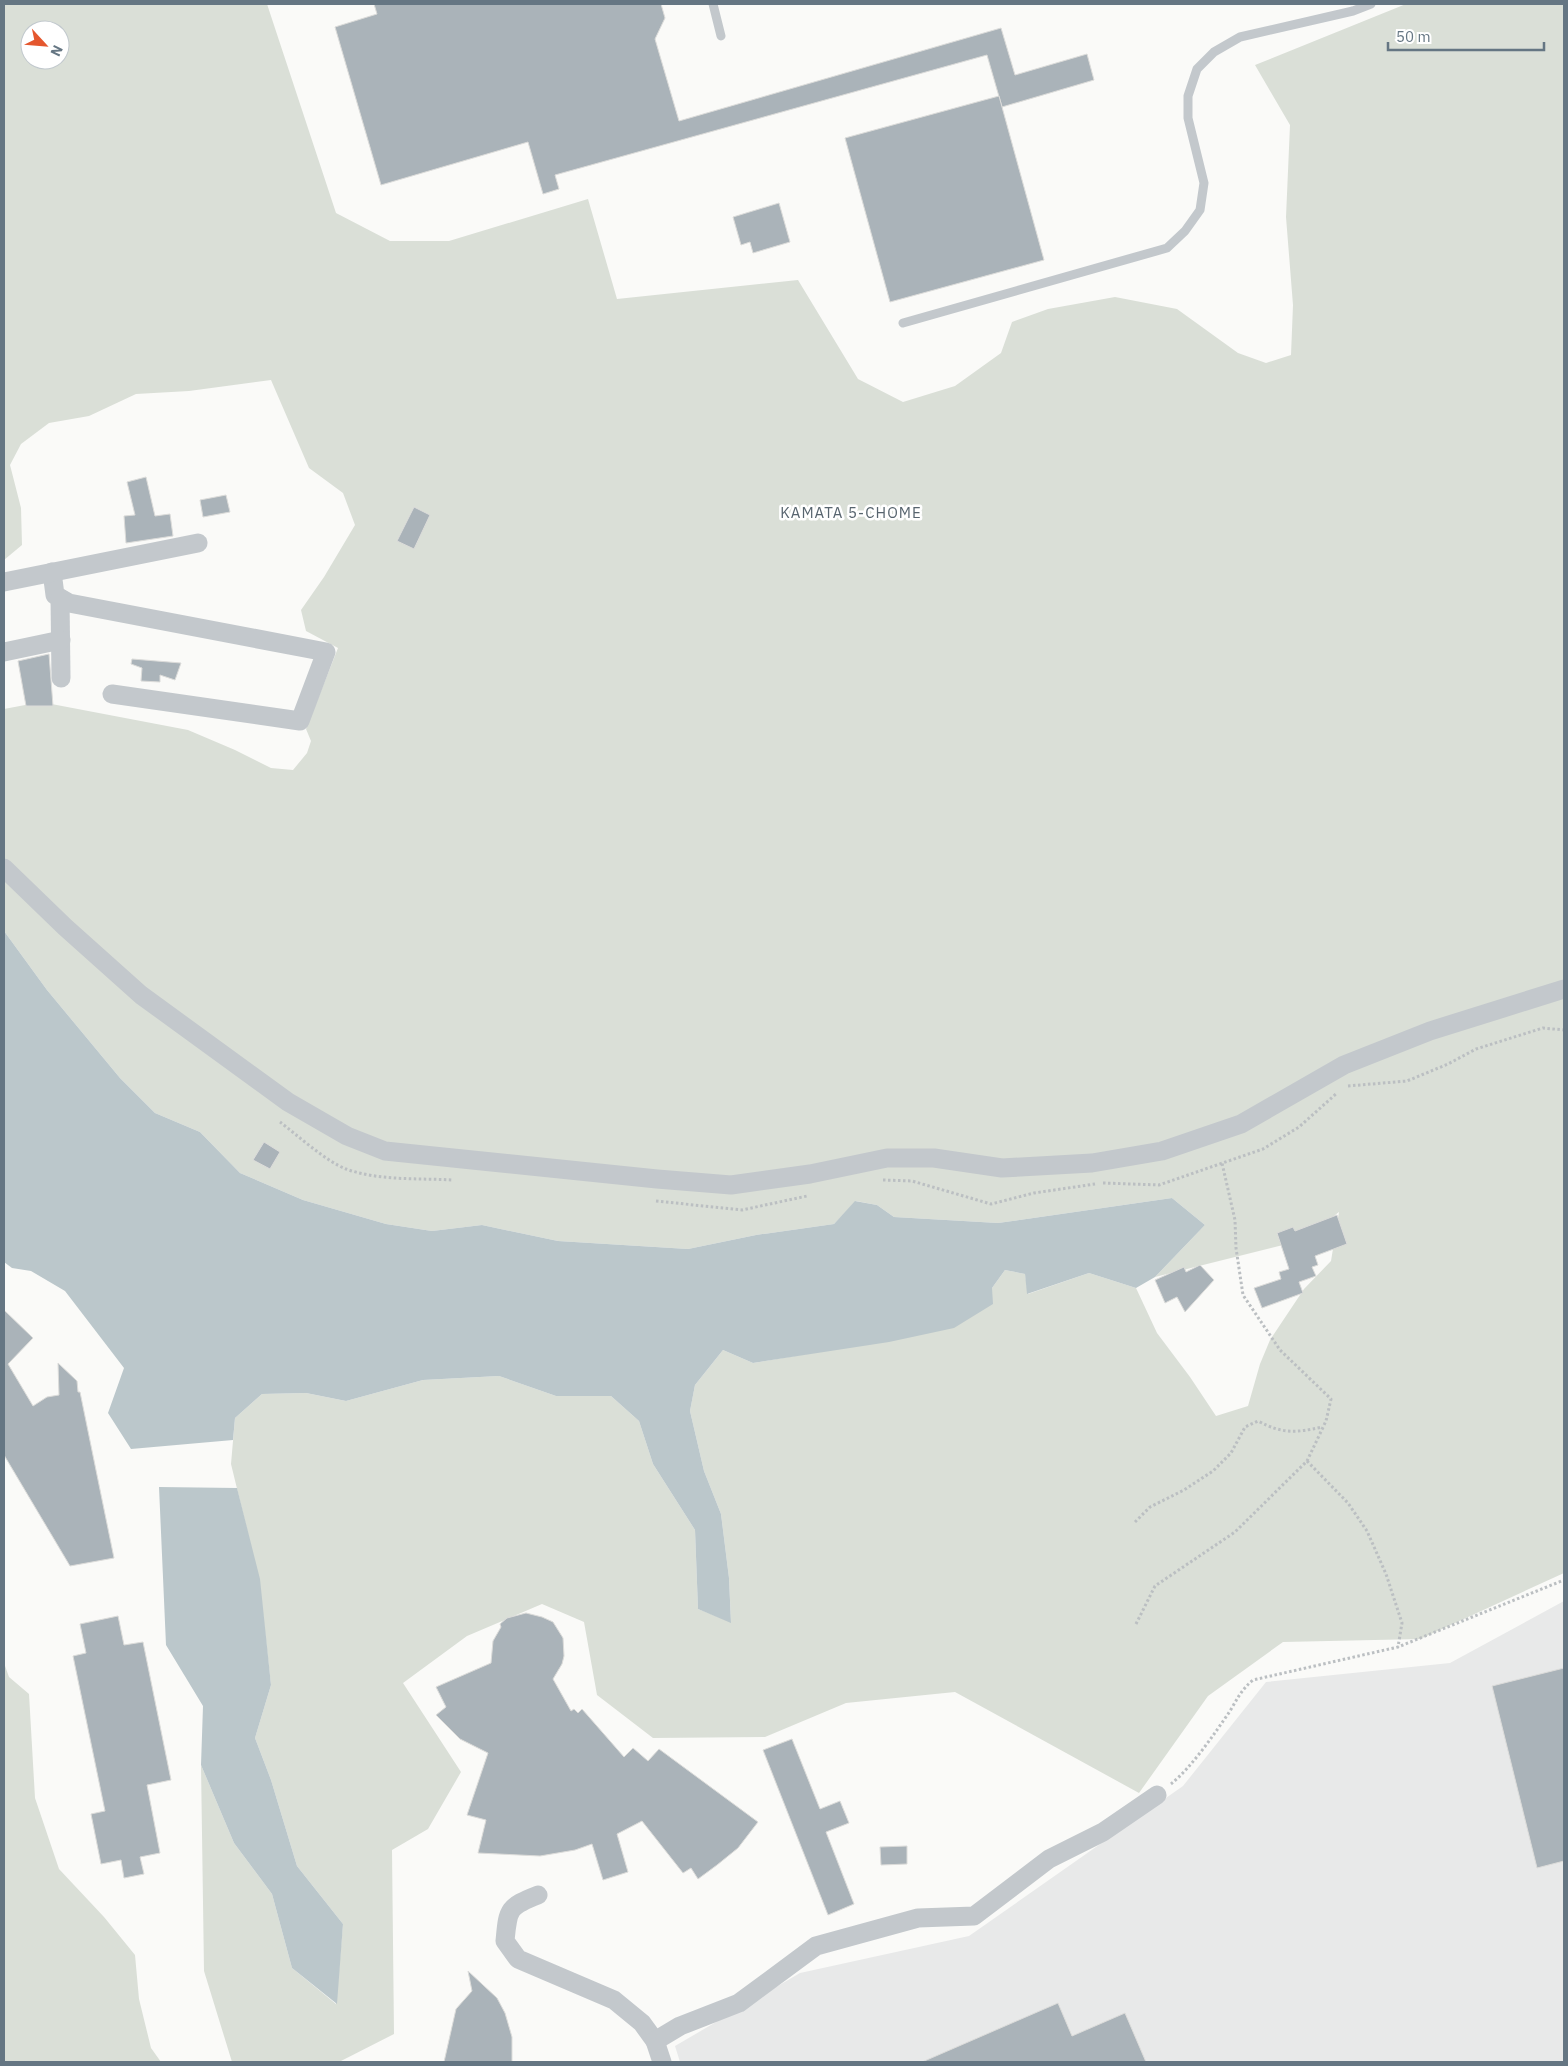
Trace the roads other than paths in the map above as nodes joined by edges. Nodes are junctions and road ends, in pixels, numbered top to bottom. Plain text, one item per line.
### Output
1 (713, 4) edge
2 (1371, 4) edge
3 (721, 36) dead end
4 (903, 323) dead end
5 (198, 543) dead end
6 (52, 572) junction
7 (4, 582) edge
8 (60, 598) junction
9 (60, 640) junction
10 (4, 652) edge
11 (61, 678) dead end
12 (112, 694) dead end
13 (4, 868) edge
14 (1564, 989) edge
15 (1157, 1795) road end
16 (538, 1896) dead end
17 (655, 2041) junction
18 (662, 2062) edge

1 - 3 lane
2 - 4 lane
5 - 6 street
6 - 7 street
6 - 8 street
8 - 9 street
8 - 12 street
9 - 10 street
9 - 11 street
13 - 14 street
15 - 17 street
16 - 17 street
17 - 18 street

